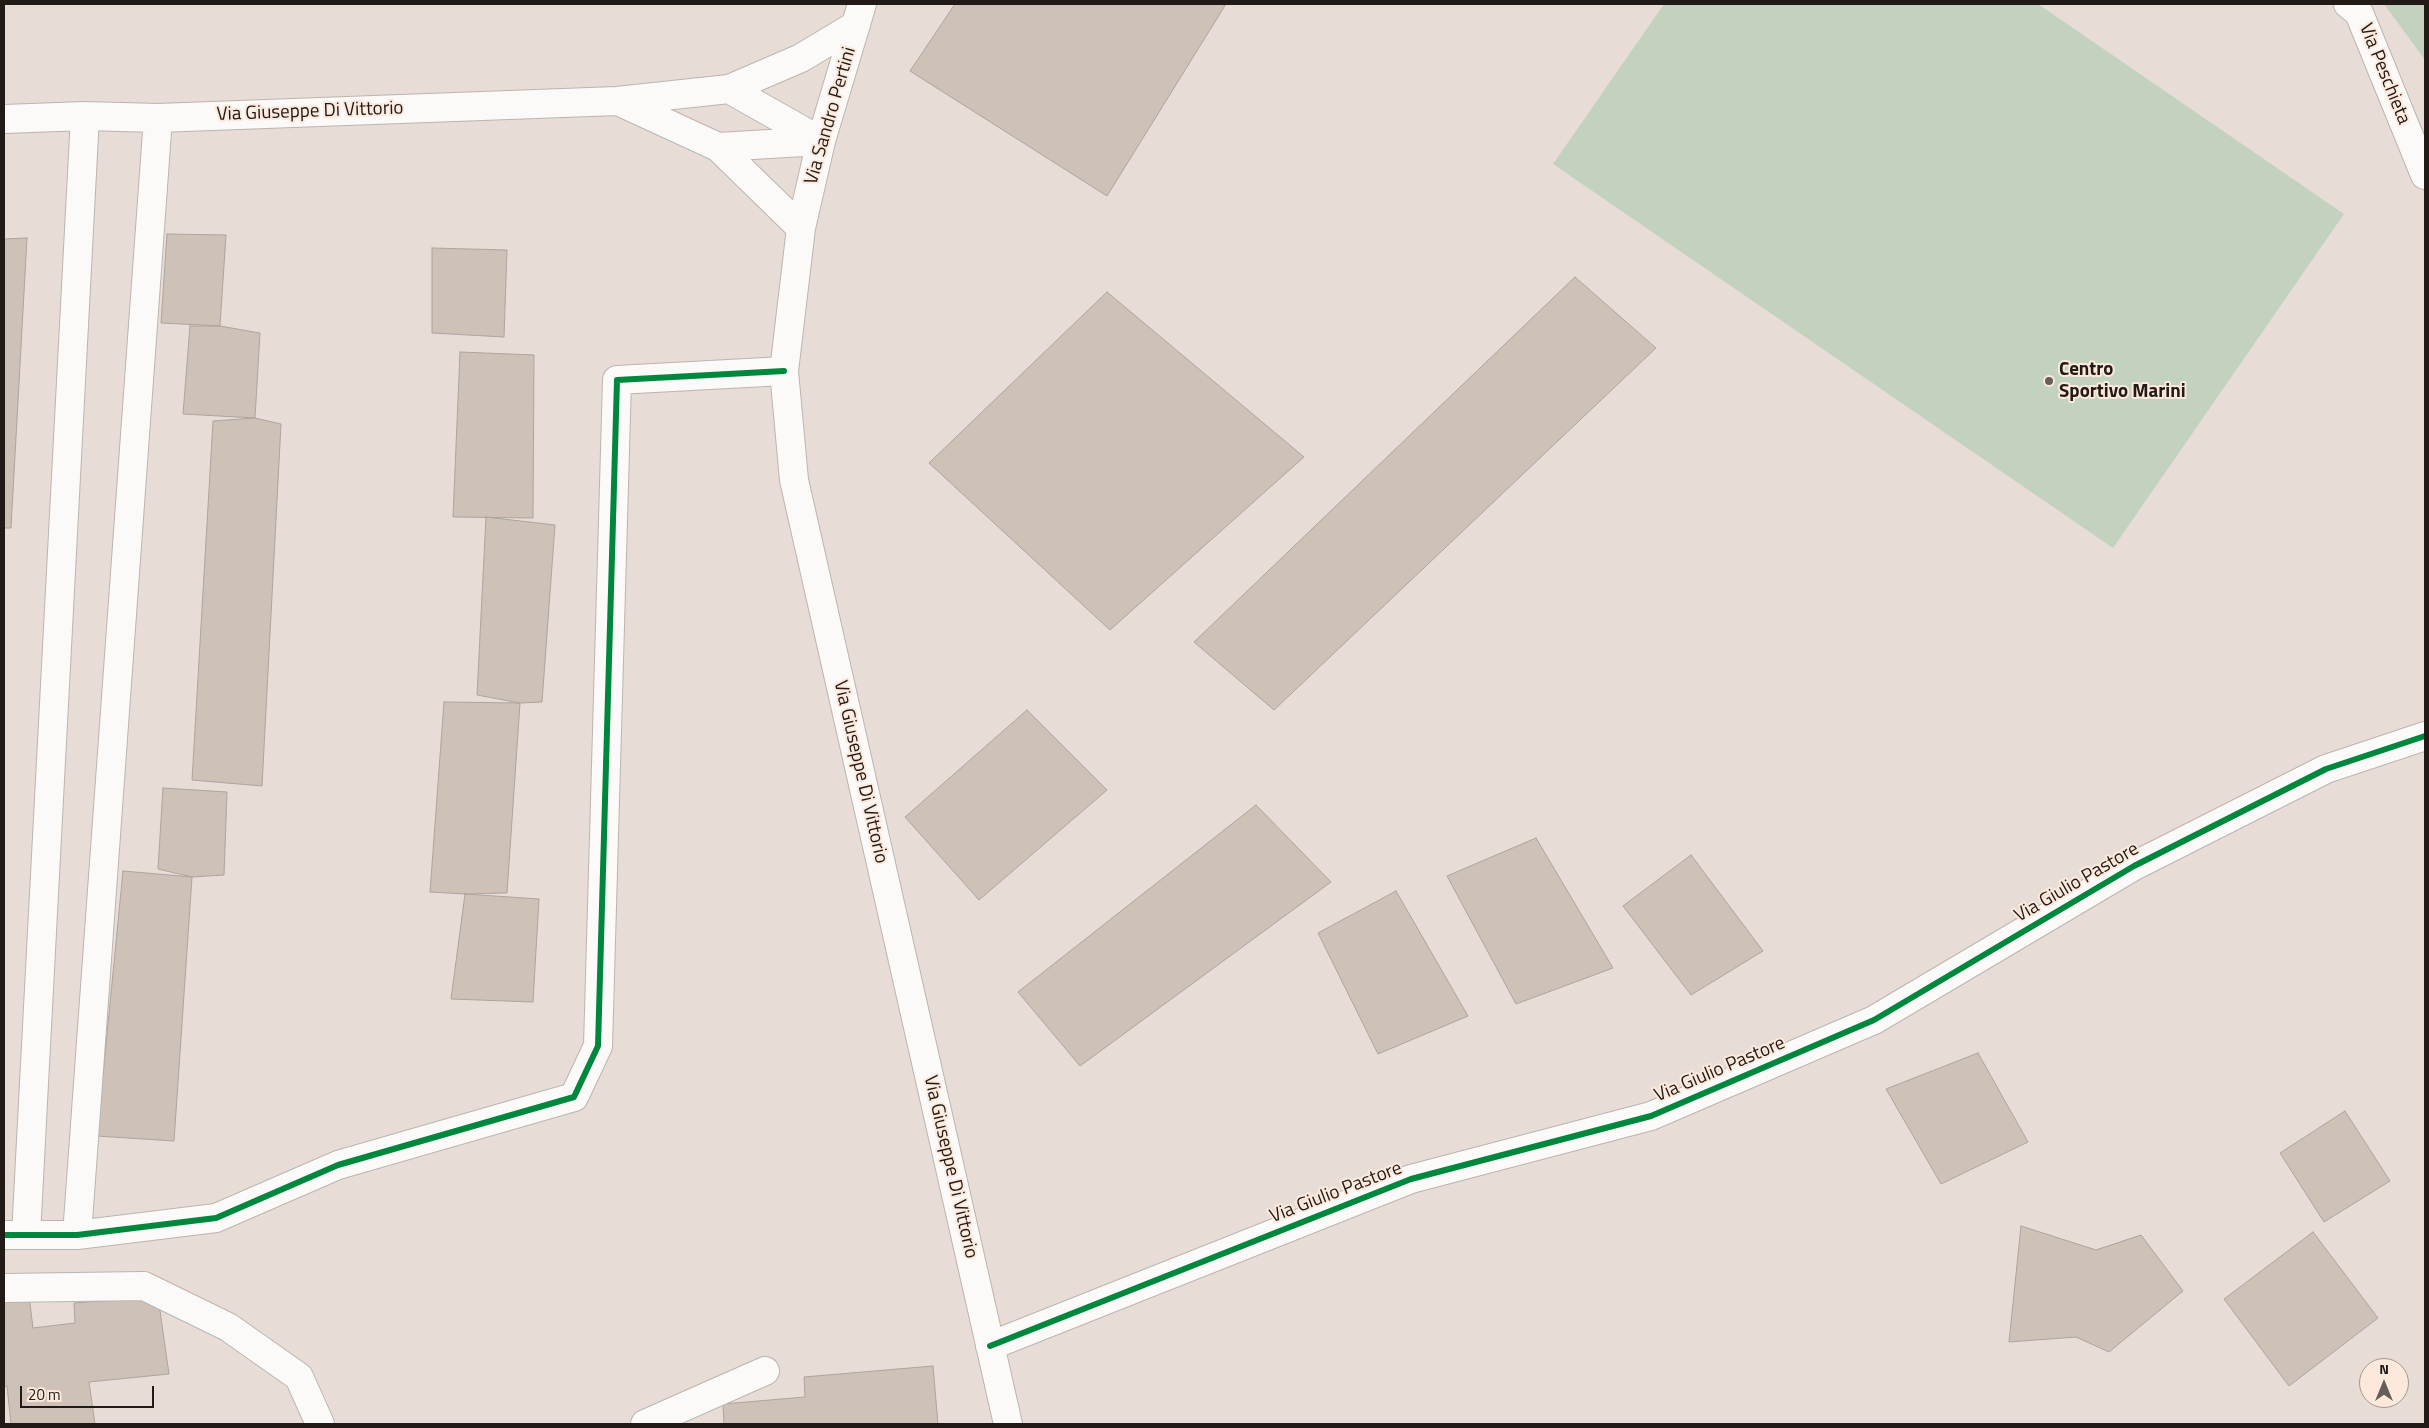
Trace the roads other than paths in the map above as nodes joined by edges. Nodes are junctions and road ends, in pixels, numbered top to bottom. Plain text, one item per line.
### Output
1 (2348, 4) edge
2 (859, 15) edge
3 (729, 89) junction
4 (617, 101) junction
5 (86, 116) junction
6 (158, 118) junction
7 (4, 119) edge
8 (821, 141) junction
9 (718, 148) junction
10 (2425, 175) edge
11 (801, 228) junction
12 (784, 371) junction
13 (2425, 736) edge
14 (15, 1235) edge
15 (77, 1235) junction
16 (4, 1288) edge
17 (990, 1346) junction
18 (765, 1371) dead end
19 (320, 1424) edge
20 (644, 1424) edge
21 (1008, 1424) edge

1 - 10 street, Via Peschieta
2 - 3 street, Via Giuseppe Di Vittorio
2 - 8 street, Via Sandro Pertini
3 - 4 street, Via Giuseppe Di Vittorio
3 - 8 street
4 - 6 street, Via Giuseppe Di Vittorio
4 - 9 street, Via Giuseppe Di Vittorio
5 - 6 street, Via Giuseppe Di Vittorio
5 - 7 street, Via Giuseppe Di Vittorio
5 - 14 street
6 - 15 street
8 - 9 street, Via Giuseppe Di Vittorio
8 - 11 street, Via Sandro Pertini
9 - 11 street, Via Giuseppe Di Vittorio
11 - 12 street, Via Giuseppe Di Vittorio
12 - 15 street
12 - 17 street, Via Giuseppe Di Vittorio
13 - 17 street, Via Giulio Pastore
14 - 15 street
16 - 19 street
17 - 21 street, Via Giuseppe Di Vittorio
18 - 20 street

